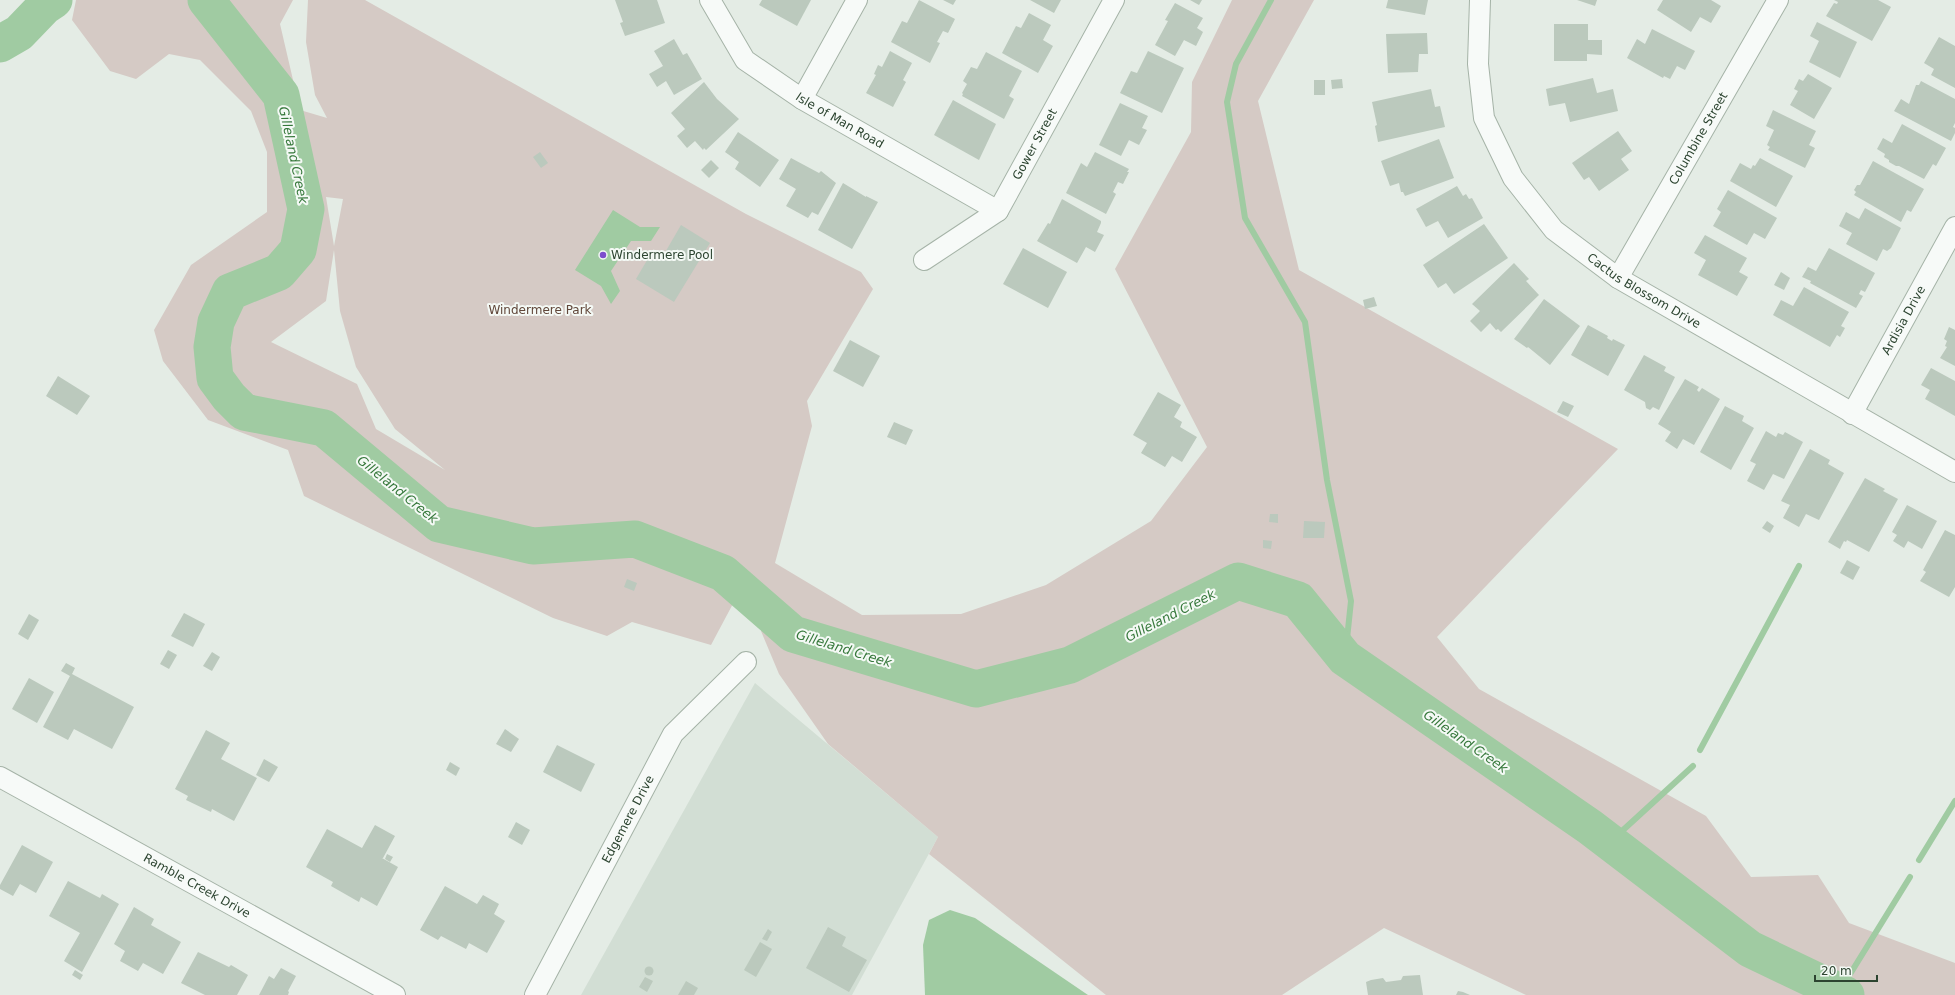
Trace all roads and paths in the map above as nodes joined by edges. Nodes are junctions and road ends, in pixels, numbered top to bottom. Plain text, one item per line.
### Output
1 (710, 0) edge
2 (857, 0) edge
3 (1114, 0) edge
4 (1480, 0) edge
5 (1778, 0) edge
6 (802, 99) junction
7 (998, 211) junction
8 (1955, 227) edge
9 (924, 260) dead end
10 (1618, 278) junction
11 (1852, 414) junction
12 (1955, 472) edge
13 (746, 662) dead end
14 (0, 777) edge
15 (395, 995) edge
16 (535, 995) edge

1 - 6 street, Isle of Man Road
2 - 6 street
3 - 7 street, Gower Street
4 - 10 street, Cactus Blossom Drive
5 - 10 street, Columbine Street
6 - 7 street, Isle of Man Road
7 - 9 street, Gower Street
8 - 11 street, Ardisia Drive
10 - 11 street, Cactus Blossom Drive
11 - 12 street, Cactus Blossom Drive
13 - 16 street, Edgemere Drive
14 - 15 street, Ramble Creek Drive

